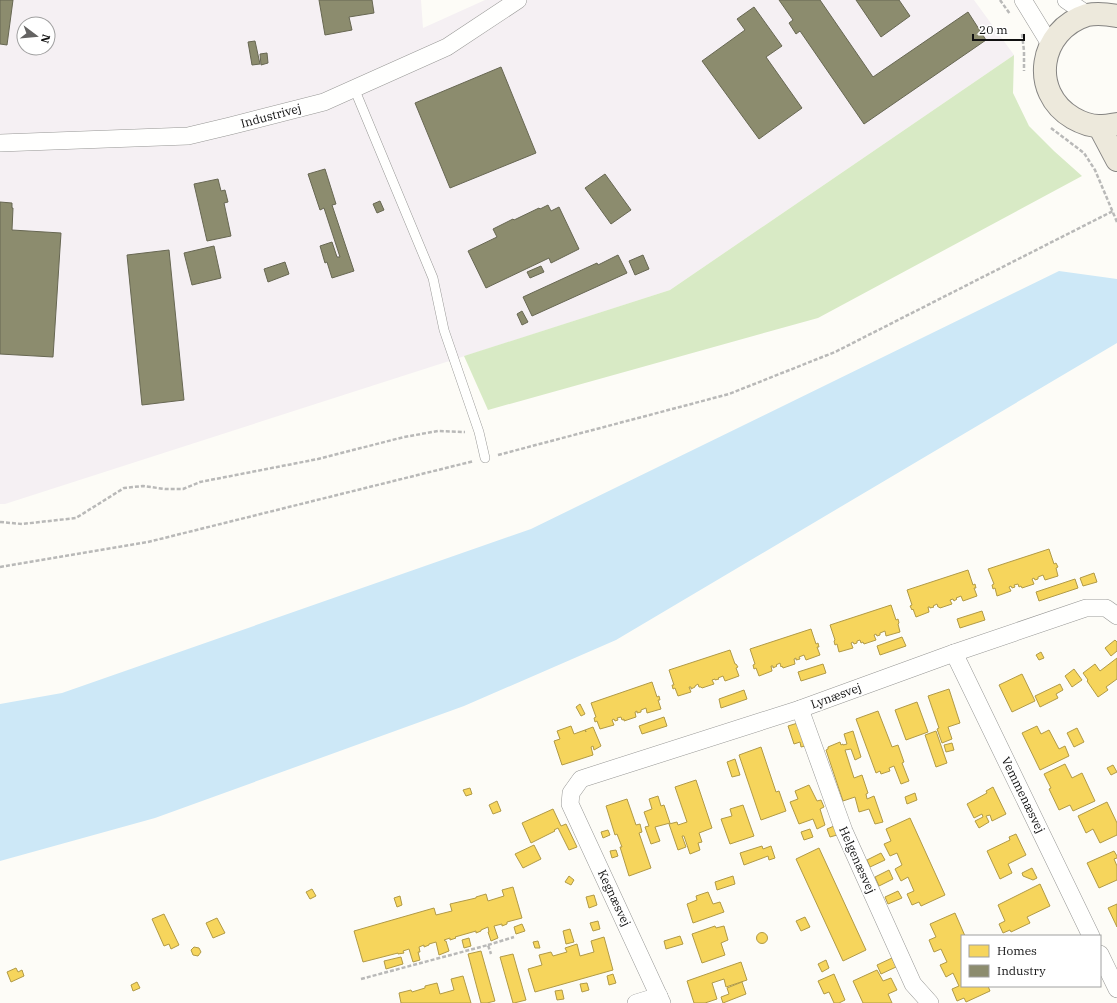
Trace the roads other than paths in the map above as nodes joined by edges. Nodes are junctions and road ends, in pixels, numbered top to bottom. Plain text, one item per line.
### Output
1 (518, 0) edge
2 (1023, 0) edge
3 (1066, 0) edge
4 (1088, 15) junction
5 (1117, 16) edge
6 (1050, 44) junction
7 (354, 88) junction
8 (1108, 125) edge
9 (0, 143) edge
10 (1117, 160) edge
11 (485, 458) road end
12 (1112, 612) edge
13 (954, 653) junction
14 (800, 709) junction
15 (571, 793) joint
16 (1091, 935) edge
17 (1101, 956) edge
18 (1117, 989) edge
19 (661, 1000) edge
20 (636, 1003) edge
21 (930, 1003) edge

1 - 7 street, Industrivej
2 - 6 street
3 - 4 street
4 - 5 main road
4 - 6 main road
6 - 8 main road
7 - 9 street, Industrivej
7 - 11 lane
8 - 10 main road
12 - 13 street, Lynæsvej
13 - 14 street, Lynæsvej
13 - 16 street, Vemmenæsvej
14 - 15 street, Lynæsvej
14 - 21 street, Helgenæsvej
15 - 19 street, Kegnæsvej
17 - 18 street
19 - 20 street

